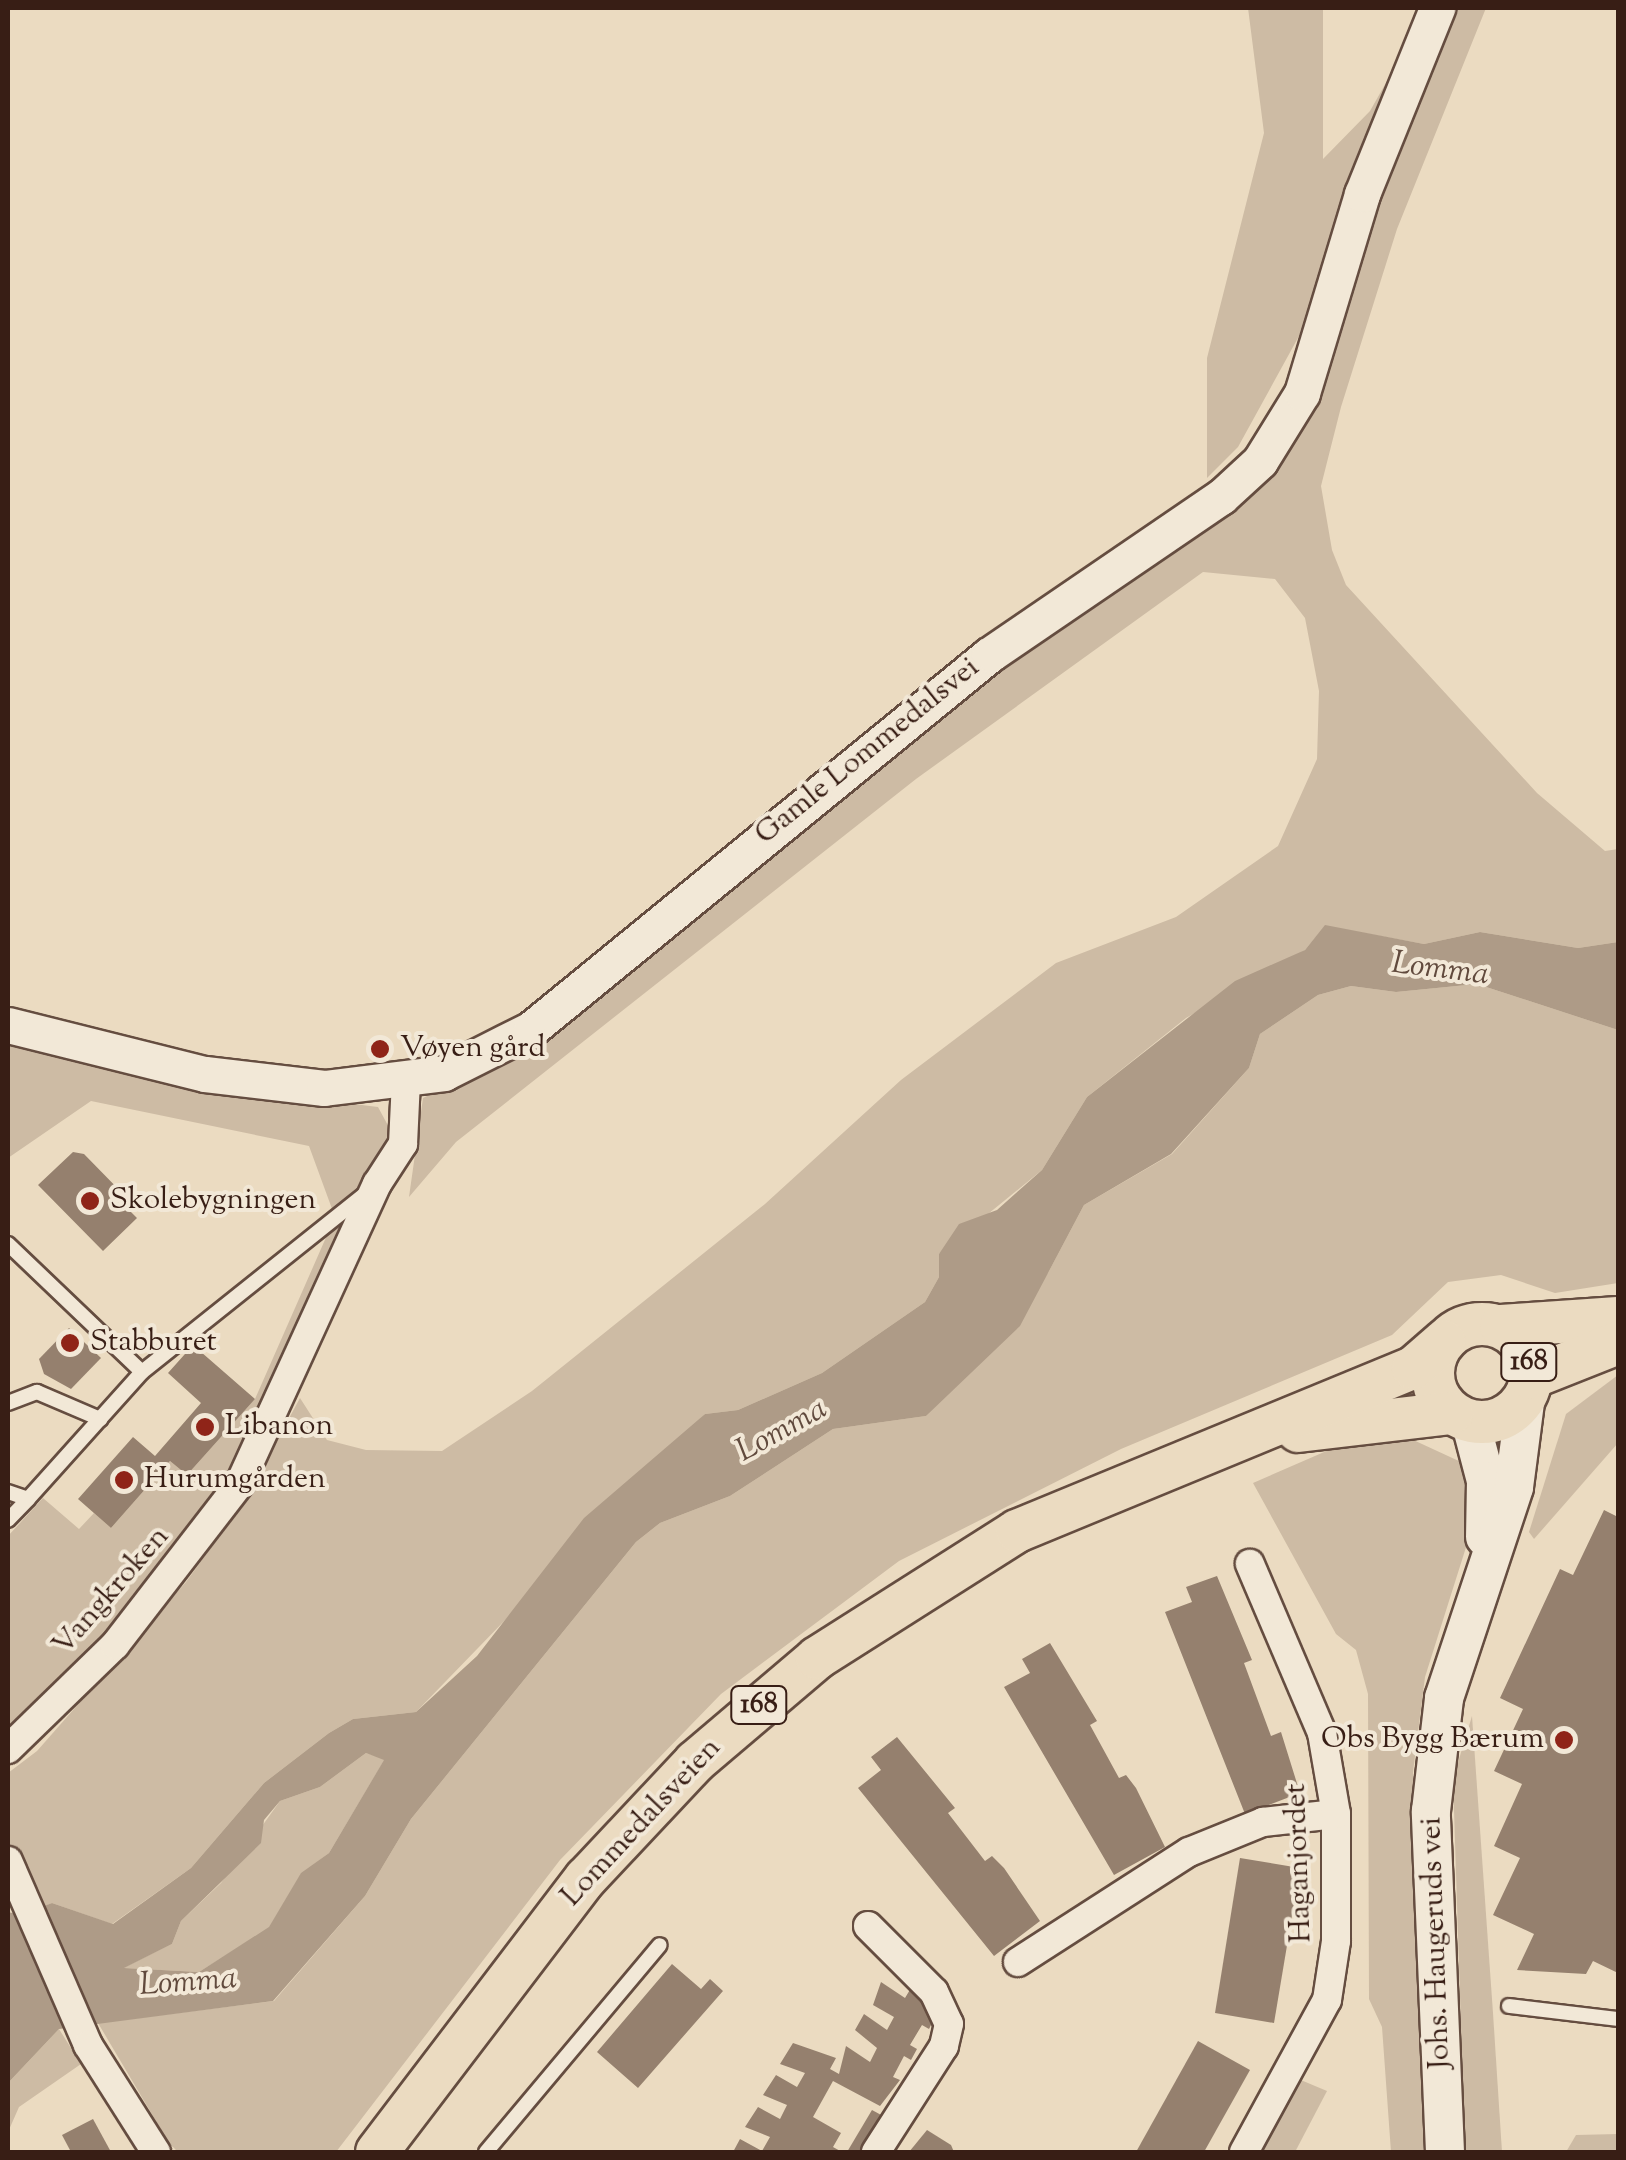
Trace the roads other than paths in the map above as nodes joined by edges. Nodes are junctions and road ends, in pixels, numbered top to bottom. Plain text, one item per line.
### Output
1 (1436, 8) edge
2 (8, 1025) edge
3 (406, 1082) junction
4 (377, 1184) junction
5 (8, 1244) edge
6 (1618, 1318) edge
7 (1501, 1326) junction
8 (1444, 1342) junction
9 (1618, 1343) edge
10 (142, 1372) junction
11 (1528, 1386) junction
12 (8, 1403) edge
13 (1461, 1416) junction
14 (100, 1419) junction
15 (1243, 1437) junction
16 (8, 1492) edge
17 (28, 1498) junction
18 (8, 1520) edge
19 (1485, 1559) junction
20 (1250, 1564) dead end
21 (8, 1748) edge
22 (1336, 1814) junction
23 (8, 1860) edge
24 (868, 1926) dead end
25 (660, 1945) dead end
26 (1018, 1962) dead end
27 (1508, 2006) dead end
28 (1618, 2019) edge
29 (156, 2152) edge
30 (377, 2152) edge
31 (486, 2152) edge
32 (876, 2152) edge
33 (1244, 2152) edge
34 (1446, 2152) edge

1 - 3 street, Gamle Lommedalsvei
2 - 3 street, Gamle Lommedalsvei
3 - 4 street, Vangkroken
4 - 10 lane
4 - 21 street, Vangkroken
5 - 10 lane
6 - 7 main road, 168
7 - 8 main road, 168
7 - 11 main road, 168
8 - 13 main road
8 - 15 main road, Lommedalsveien / 168
9 - 11 main road, 168
10 - 14 lane
11 - 13 main road, 168
11 - 19 main road, Johs. Haugeruds vei
12 - 14 lane
13 - 15 main road, Lommedalsveien / 168
13 - 19 main road, Johs. Haugeruds vei
14 - 17 lane
15 - 30 main road, Lommedalsveien / 168
16 - 17 lane
17 - 18 lane
19 - 34 main road, Johs. Haugeruds vei
20 - 22 street, Haganjordet
22 - 26 street
22 - 33 street, Haganjordet
23 - 29 street
24 - 32 street
25 - 31 lane
27 - 28 lane

